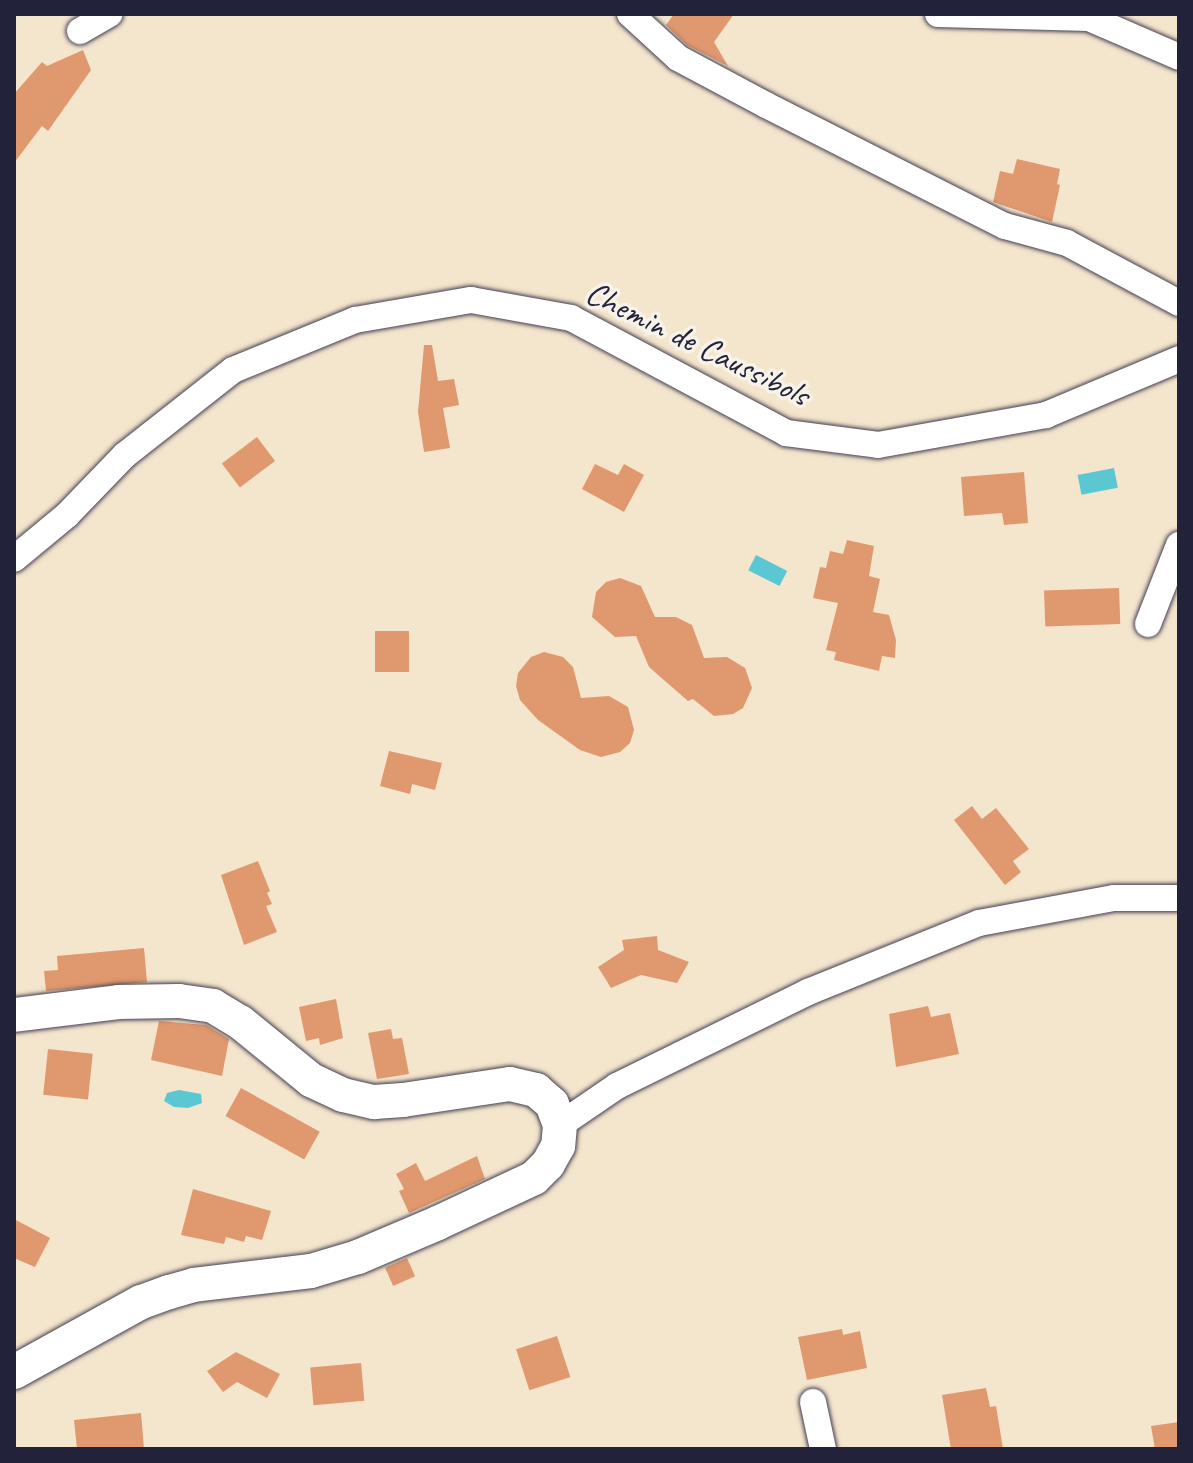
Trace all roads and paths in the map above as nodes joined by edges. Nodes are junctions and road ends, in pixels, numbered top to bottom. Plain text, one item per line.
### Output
1 (109, 14) edge
2 (630, 14) edge
3 (938, 14) edge
4 (1017, 16) edge
5 (80, 31) dead end
6 (1179, 57) edge
7 (1179, 303) edge
8 (1179, 359) edge
9 (1179, 545) edge
10 (14, 559) edge
11 (1148, 624) dead end
12 (1179, 898) edge
13 (14, 1015) edge
14 (560, 1125) junction
15 (14, 1372) edge
16 (813, 1402) dead end
17 (823, 1449) edge

1 - 5 street
2 - 7 street
3 - 4 street
4 - 6 street
8 - 10 street, Chemin de Caussibols
9 - 11 street
12 - 14 street
13 - 14 street
14 - 15 street
16 - 17 street

